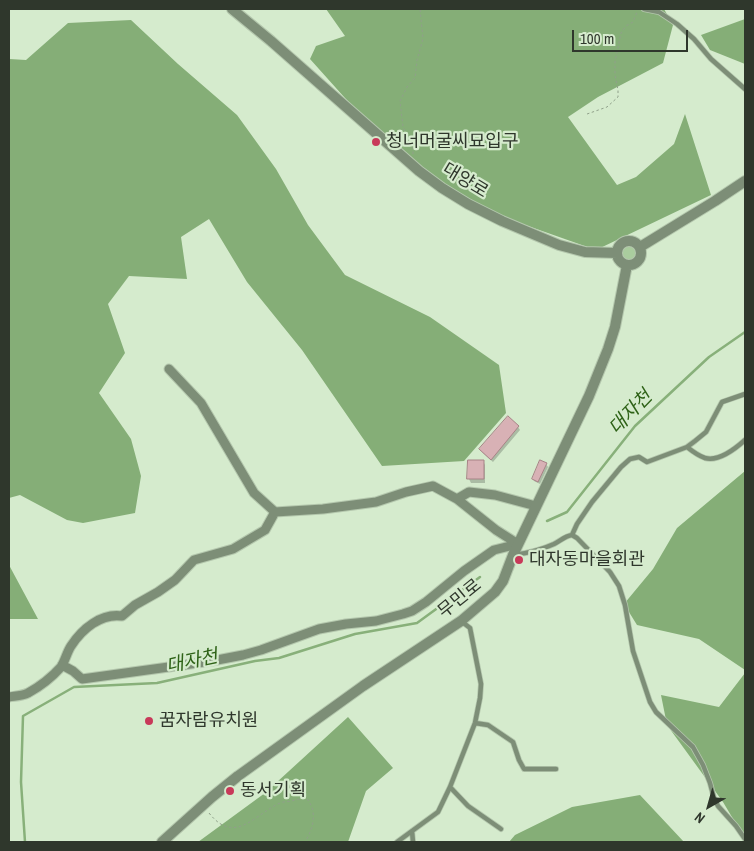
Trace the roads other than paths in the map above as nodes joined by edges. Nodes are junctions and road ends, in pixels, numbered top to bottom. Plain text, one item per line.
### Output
1 (232, 9) edge
2 (644, 9) edge
3 (745, 89) edge
4 (745, 181) edge
5 (640, 246) junction
6 (617, 253) junction
7 (627, 265) junction
8 (169, 369) dead end
9 (743, 394) edge
10 (745, 400) edge
11 (745, 440) edge
12 (687, 448) junction
13 (457, 499) junction
14 (536, 506) junction
15 (275, 512) junction
16 (572, 535) junction
17 (518, 544) junction
18 (513, 555) junction
19 (461, 621) junction
20 (62, 665) junction
21 (9, 697) edge
22 (475, 723) junction
23 (556, 769) dead end
24 (450, 787) junction
25 (501, 829) dead end
26 (412, 831) junction
27 (745, 839) edge
28 (162, 842) edge
29 (397, 842) edge
30 (413, 842) edge

1 - 6 street, 대양로
2 - 3 lane
4 - 5 street
5 - 6 street
5 - 7 street
6 - 7 street
7 - 14 street, 무민로
8 - 15 street
9 - 10 lane
9 - 12 lane
11 - 12 lane
12 - 16 lane
13 - 14 street
13 - 15 street
13 - 17 street
14 - 17 street, 무민로
15 - 20 street
16 - 18 lane
16 - 27 lane
17 - 18 street, 무민로
17 - 20 street
18 - 19 street, 무민로
19 - 22 lane
19 - 28 street, 무민로
20 - 21 street
22 - 23 lane
22 - 24 lane
24 - 25 lane
24 - 26 lane
26 - 29 lane
26 - 30 lane

